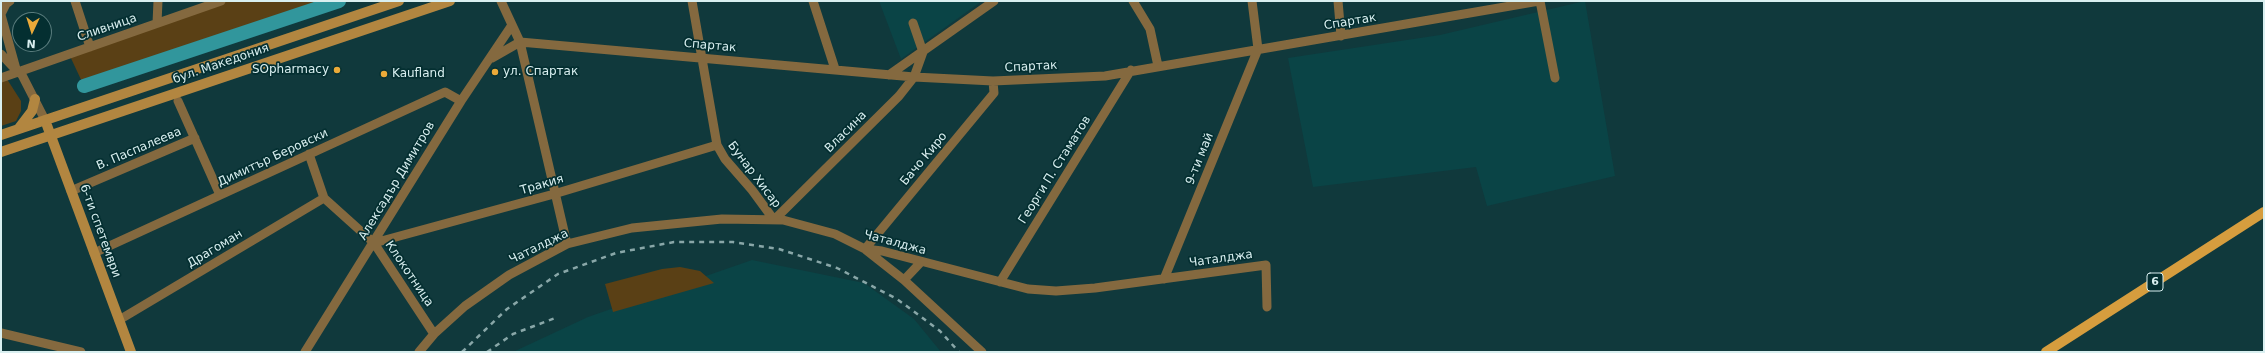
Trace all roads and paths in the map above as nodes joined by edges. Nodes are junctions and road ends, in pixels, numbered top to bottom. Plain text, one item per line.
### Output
1 (10, 1) edge
2 (75, 1) edge
3 (158, 1) edge
4 (220, 1) edge
5 (399, 1) edge
6 (450, 1) edge
7 (501, 1) edge
8 (692, 1) edge
9 (813, 1) edge
10 (994, 1) edge
11 (1132, 1) edge
12 (1252, 1) edge
13 (1338, 1) edge
14 (1540, 1) edge
15 (1, 15) edge
16 (157, 23) junction
17 (912, 23) dead end
18 (512, 25) junction
19 (1341, 36) junction
20 (520, 42) junction
21 (90, 47) junction
22 (1258, 49) junction
23 (923, 52) junction
24 (1, 54) edge
25 (701, 57) junction
26 (489, 60) junction
27 (1158, 66) junction
28 (835, 69) junction
29 (1131, 70) junction
30 (17, 71) junction
31 (890, 75) junction
32 (914, 77) junction
33 (1, 78) edge
34 (1555, 78) dead end
35 (993, 81) junction
36 (35, 99) junction
37 (178, 101) dead end
38 (461, 101) junction
39 (45, 120) junction
40 (19, 128) junction
41 (1, 135) edge
42 (51, 135) junction
43 (195, 138) junction
44 (716, 145) junction
45 (1, 152) edge
46 (309, 154) junction
47 (71, 191) junction
48 (554, 194) junction
49 (220, 195) junction
50 (324, 198) junction
51 (2264, 212) edge
52 (774, 220) junction
53 (374, 243) junction
54 (567, 244) junction
55 (865, 249) junction
56 (94, 253) junction
57 (921, 262) junction
58 (1164, 279) junction
59 (904, 280) junction
60 (1000, 282) junction
61 (1267, 307) dead end
62 (119, 320) junction
63 (1, 333) edge
64 (434, 334) junction
65 (81, 352) edge
66 (131, 352) edge
67 (305, 352) edge
68 (419, 352) edge
69 (982, 352) edge
70 (2046, 352) edge

1 - 15 street
2 - 21 street
3 - 16 street
4 - 16 street, Сливница
5 - 39 street, бул. Македония
6 - 42 street, бул. Македония
7 - 18 street
8 - 25 street, Бунар Хисар
9 - 28 street
10 - 23 street
11 - 27 street
12 - 22 street
13 - 19 street
14 - 19 street, Спартак
14 - 34 street
15 - 30 street
16 - 21 street, Сливница
17 - 23 street
18 - 20 street
18 - 26 street, Алексадър Димитров
19 - 22 street, Спартак
20 - 25 street, Спартак
20 - 26 street
20 - 48 street
21 - 30 street, Сливница
22 - 27 street, Спартак
22 - 58 street, 9-ти май
23 - 31 street
23 - 32 street, Власина
24 - 30 street
25 - 28 street, Спартак
25 - 44 street, Бунар Хисар
26 - 38 street, Алексадър Димитров
27 - 29 street, Спартак
28 - 31 street, Спартак
29 - 35 street, Спартак
29 - 60 street, Георги П. Стаматов
30 - 33 street, Сливница
30 - 36 street
31 - 32 street, Спартак
32 - 35 street, Спартак
32 - 52 street, Власина
35 - 55 street, Бачо Киро
36 - 39 street
36 - 40 street
37 - 43 street
38 - 46 street, Димитър Беровски
38 - 53 street, Алексадър Димитров
39 - 40 street, бул. Македония
39 - 42 street, 6-ти спетември
40 - 41 street, бул. Македония
42 - 45 street, бул. Македония
42 - 47 street, 6-ти спетември
43 - 47 street, В. Паспалеева
43 - 49 street
44 - 48 street, Тракия
44 - 52 street, Бунар Хисар
46 - 49 street, Димитър Беровски
46 - 50 street, Клокотница
47 - 56 street, 6-ти спетември
48 - 53 street, Тракия
48 - 54 street
49 - 56 street, Димитър Беровски
50 - 53 street, Клокотница
50 - 62 street, Драгоман
51 - 70 main road, 6
52 - 54 street, Чаталджа
52 - 55 street, Чаталджа
53 - 64 street, Клокотница
53 - 67 street, Алексадър Димитров
54 - 64 street, Чаталджа
55 - 57 street, Чаталджа
55 - 59 street
56 - 62 street, 6-ти спетември
57 - 59 street
57 - 60 street, Чаталджа
58 - 60 street, Чаталджа
58 - 61 street, Чаталджа
59 - 69 street
62 - 66 street, 6-ти спетември
63 - 65 street
64 - 68 street, Чаталджа

